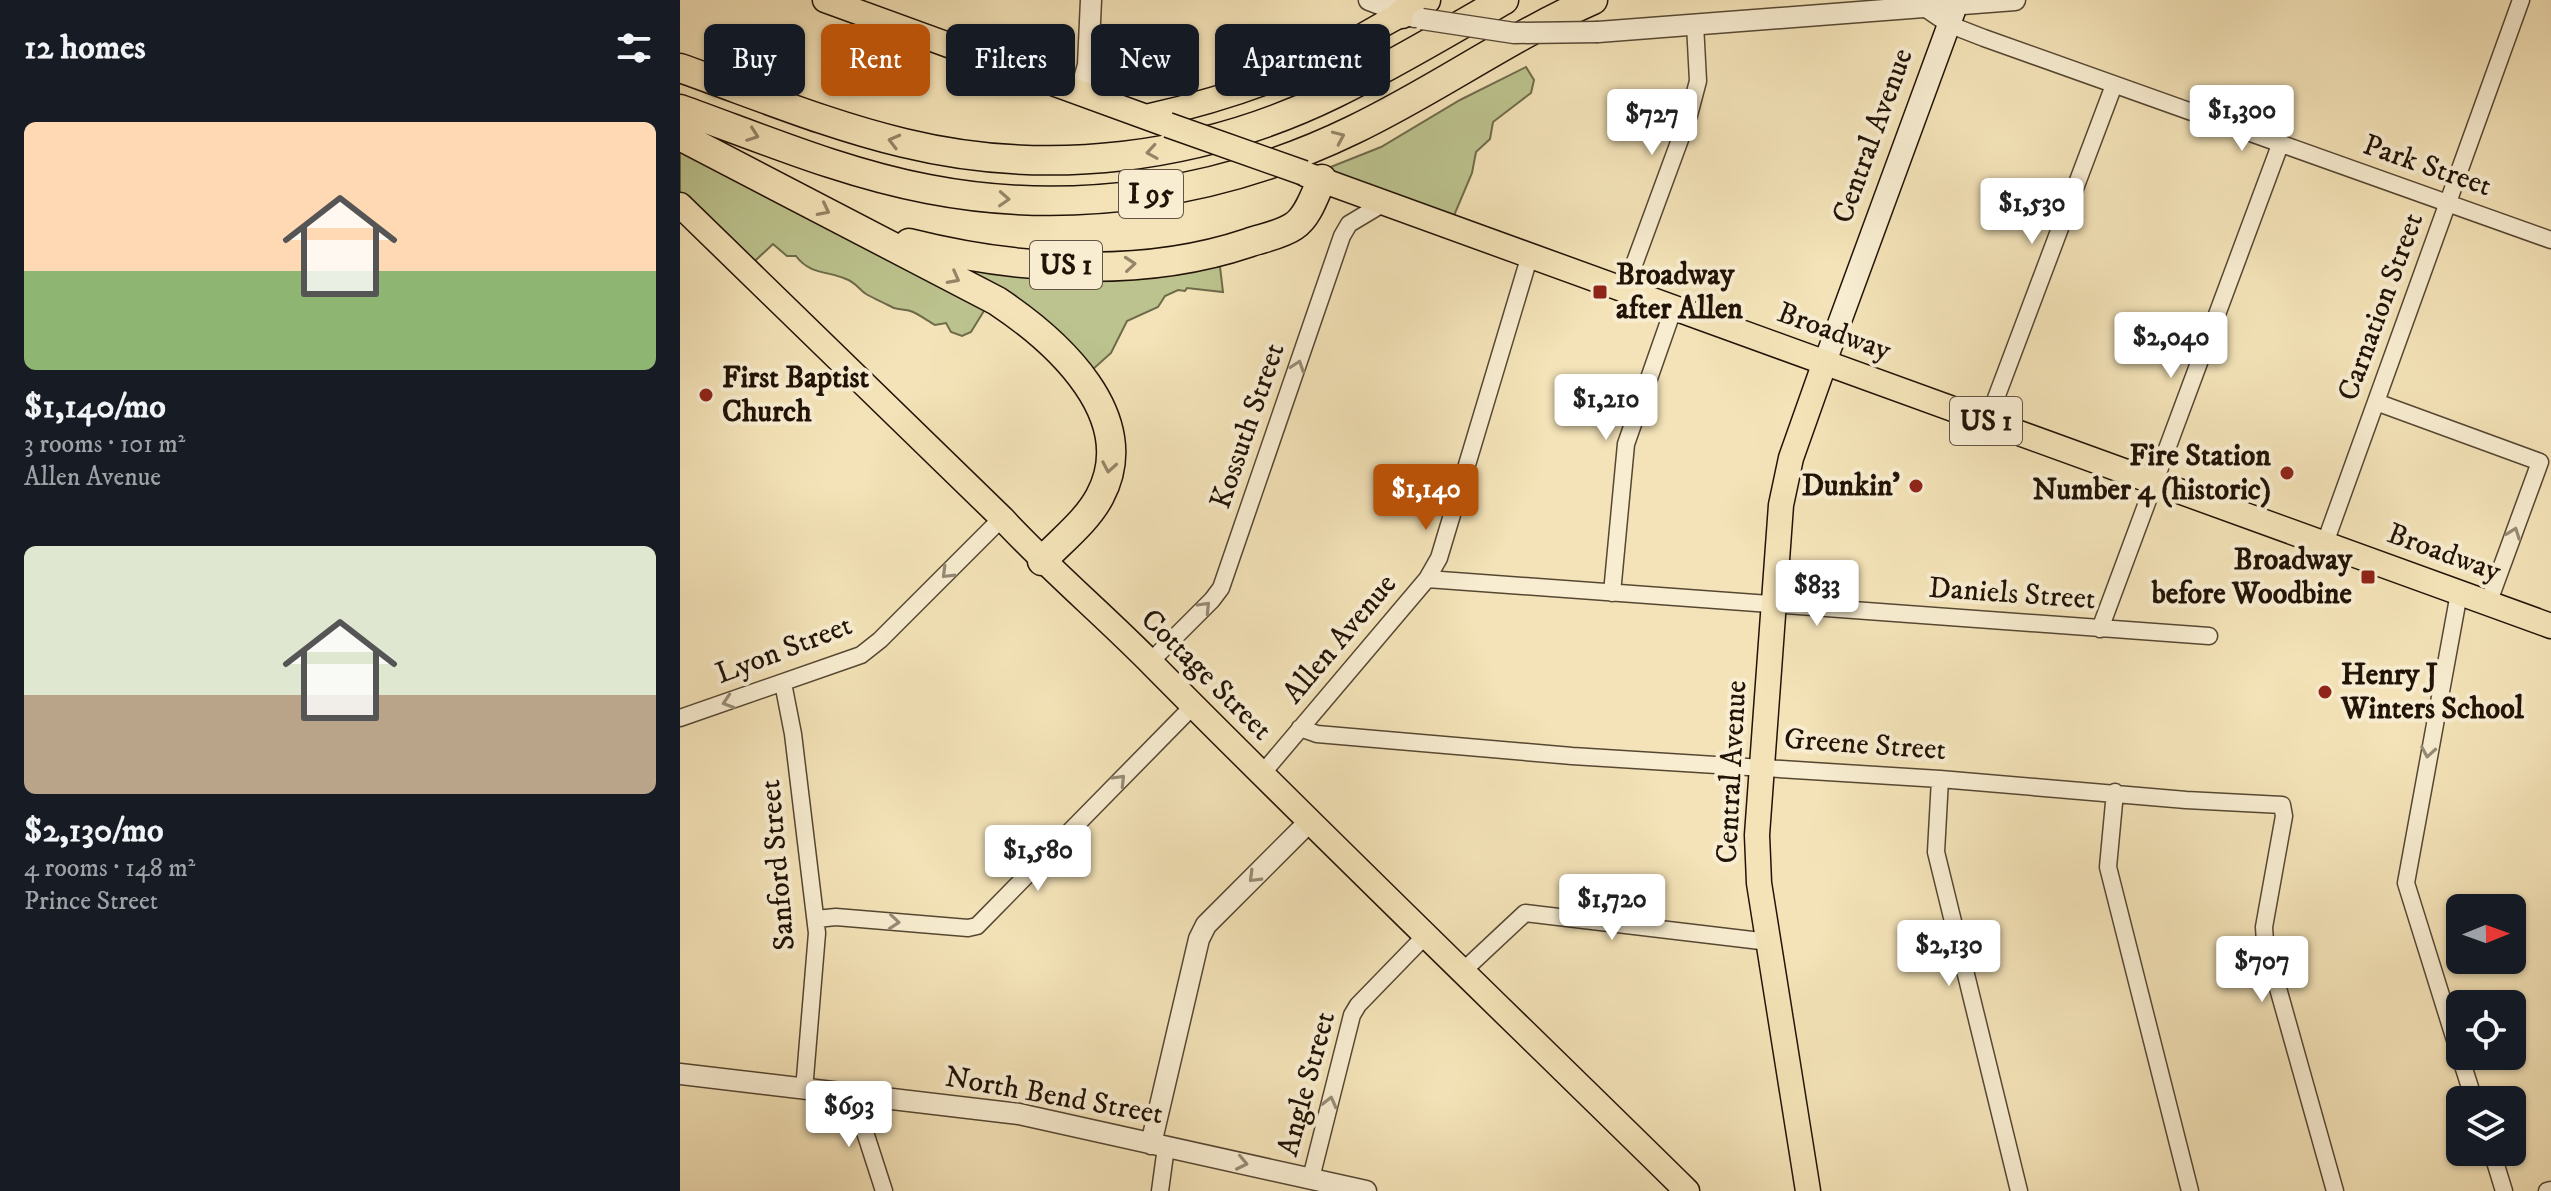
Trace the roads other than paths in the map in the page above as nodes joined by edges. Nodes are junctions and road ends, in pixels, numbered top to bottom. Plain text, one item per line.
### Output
1 (825, 0) edge
2 (1091, 0) edge
3 (1369, 0) edge
4 (1504, 0) edge
5 (1593, 0) edge
6 (2015, 0) edge
7 (2521, 0) edge
8 (866, 7) edge
9 (1954, 10) edge
10 (1417, 11) edge
11 (1695, 24) junction
12 (680, 68) edge
13 (2114, 85) junction
14 (1080, 93) junction
15 (680, 109) edge
16 (1157, 121) junction
17 (680, 136) edge
18 (2280, 145) junction
19 (1313, 176) junction
20 (1384, 203) junction
21 (2448, 203) junction
22 (681, 207) edge
23 (860, 229) junction
24 (2551, 240) edge
25 (1530, 255) junction
26 (1625, 289) junction
27 (1674, 307) junction
28 (1825, 362) junction
29 (2376, 402) junction
30 (1987, 422) junction
31 (2155, 482) junction
32 (1002, 518) junction
33 (2325, 543) junction
34 (1042, 561) junction
35 (1427, 579) junction
36 (1612, 593) junction
37 (2459, 593) junction
38 (1774, 604) junction
39 (2488, 604) junction
40 (2551, 626) edge
41 (2100, 629) junction
42 (2209, 636) dead end
43 (1150, 662) junction
44 (783, 683) junction
45 (1193, 706) junction
46 (680, 718) edge
47 (1300, 728) junction
48 (1762, 766) junction
49 (1261, 775) junction
50 (1940, 779) junction
51 (2115, 792) junction
52 (1309, 822) junction
53 (816, 919) junction
54 (1425, 936) junction
55 (1769, 942) junction
56 (1463, 971) junction
57 (2446, 1011) edge
58 (680, 1074) edge
59 (804, 1090) junction
60 (853, 1095) junction
61 (1158, 1145) junction
62 (2496, 1166) edge
63 (1311, 1178) junction
64 (884, 1191) edge
65 (1160, 1191) edge
66 (1366, 1191) edge
67 (1687, 1191) edge
68 (1808, 1191) edge
69 (2019, 1191) edge
70 (2190, 1191) edge
71 (2335, 1191) edge
72 (2504, 1191) edge

1 - 8 main road, Broadway / US 1
2 - 14 street
3 - 10 street
4 -> 12 highway, I 95
15 -> 5 highway, I 95
6 - 9 street
7 - 21 street, Carnation Street
8 - 14 main road, Broadway / US 1
9 - 11 street
9 - 13 street, Park Street
9 - 28 main road, Central Avenue
10 - 11 street, bridge
10 - 16 main road
11 - 26 street
13 - 18 street, Park Street
13 - 30 street
14 - 16 main road, Broadway / US 1
16 - 19 main road, Broadway / US 1, bridge
17 -> 23 highway, US 1
18 - 21 street, Park Street
18 - 31 street
19 - 20 main road, Broadway / US 1
23 -> 19 highway, US 1
20 - 25 main road, Broadway / US 1
43 -> 20 street, Kossuth Street
21 - 24 street, Park Street
21 - 29 street, Carnation Street
22 - 32 main road, Cottage Street
23 -> 34 highway
25 - 26 main road, Broadway / US 1
25 - 35 street, Allen Avenue
26 - 27 main road, Broadway / US 1
27 - 28 main road, Broadway / US 1
27 - 36 street
28 - 30 main road, Broadway / US 1
28 - 38 main road, Central Avenue
29 - 33 street, Carnation Street
39 -> 29 street
30 - 31 main road, Broadway / US 1
31 - 33 main road, Broadway / US 1
31 - 41 street
32 - 34 main road, Cottage Street
32 -> 44 street, Lyon Street
33 - 37 main road, Broadway / US 1
34 - 43 main road, Cottage Street
35 - 36 street, Daniels Street
35 - 47 street, Allen Avenue
36 - 38 street, Daniels Street
37 - 39 main road, Broadway / US 1
37 -> 57 street
38 - 41 street, Daniels Street
38 - 48 main road, Central Avenue
39 - 40 main road, Broadway / US 1
41 - 42 street, Daniels Street
43 - 45 main road, Cottage Street
44 -> 46 street, Lyon Street
44 - 53 street, Sanford Street
45 - 49 main road, Cottage Street
53 -> 45 street
47 - 48 street, Greene Street
47 - 49 street, Allen Avenue
48 - 50 street, Greene Street
48 - 55 main road, Central Avenue
49 - 52 main road, Cottage Street
50 - 51 street, Greene Street
50 - 69 street
51 - 70 street
51 - 71 street, Greene Street
52 - 54 main road, Cottage Street
52 -> 61 street
53 - 59 street, Sanford Street
54 - 56 main road, Cottage Street
63 -> 54 street, Angle Street
55 - 56 street
55 - 68 main road, Central Avenue
56 - 67 main road, Cottage Street
58 - 59 street, North Bend Street
59 - 60 street, North Bend Street
60 - 61 street, North Bend Street
60 - 64 street
61 -> 63 street, North Bend Street
61 - 65 street
62 - 72 street
63 - 66 street, North Bend Street

